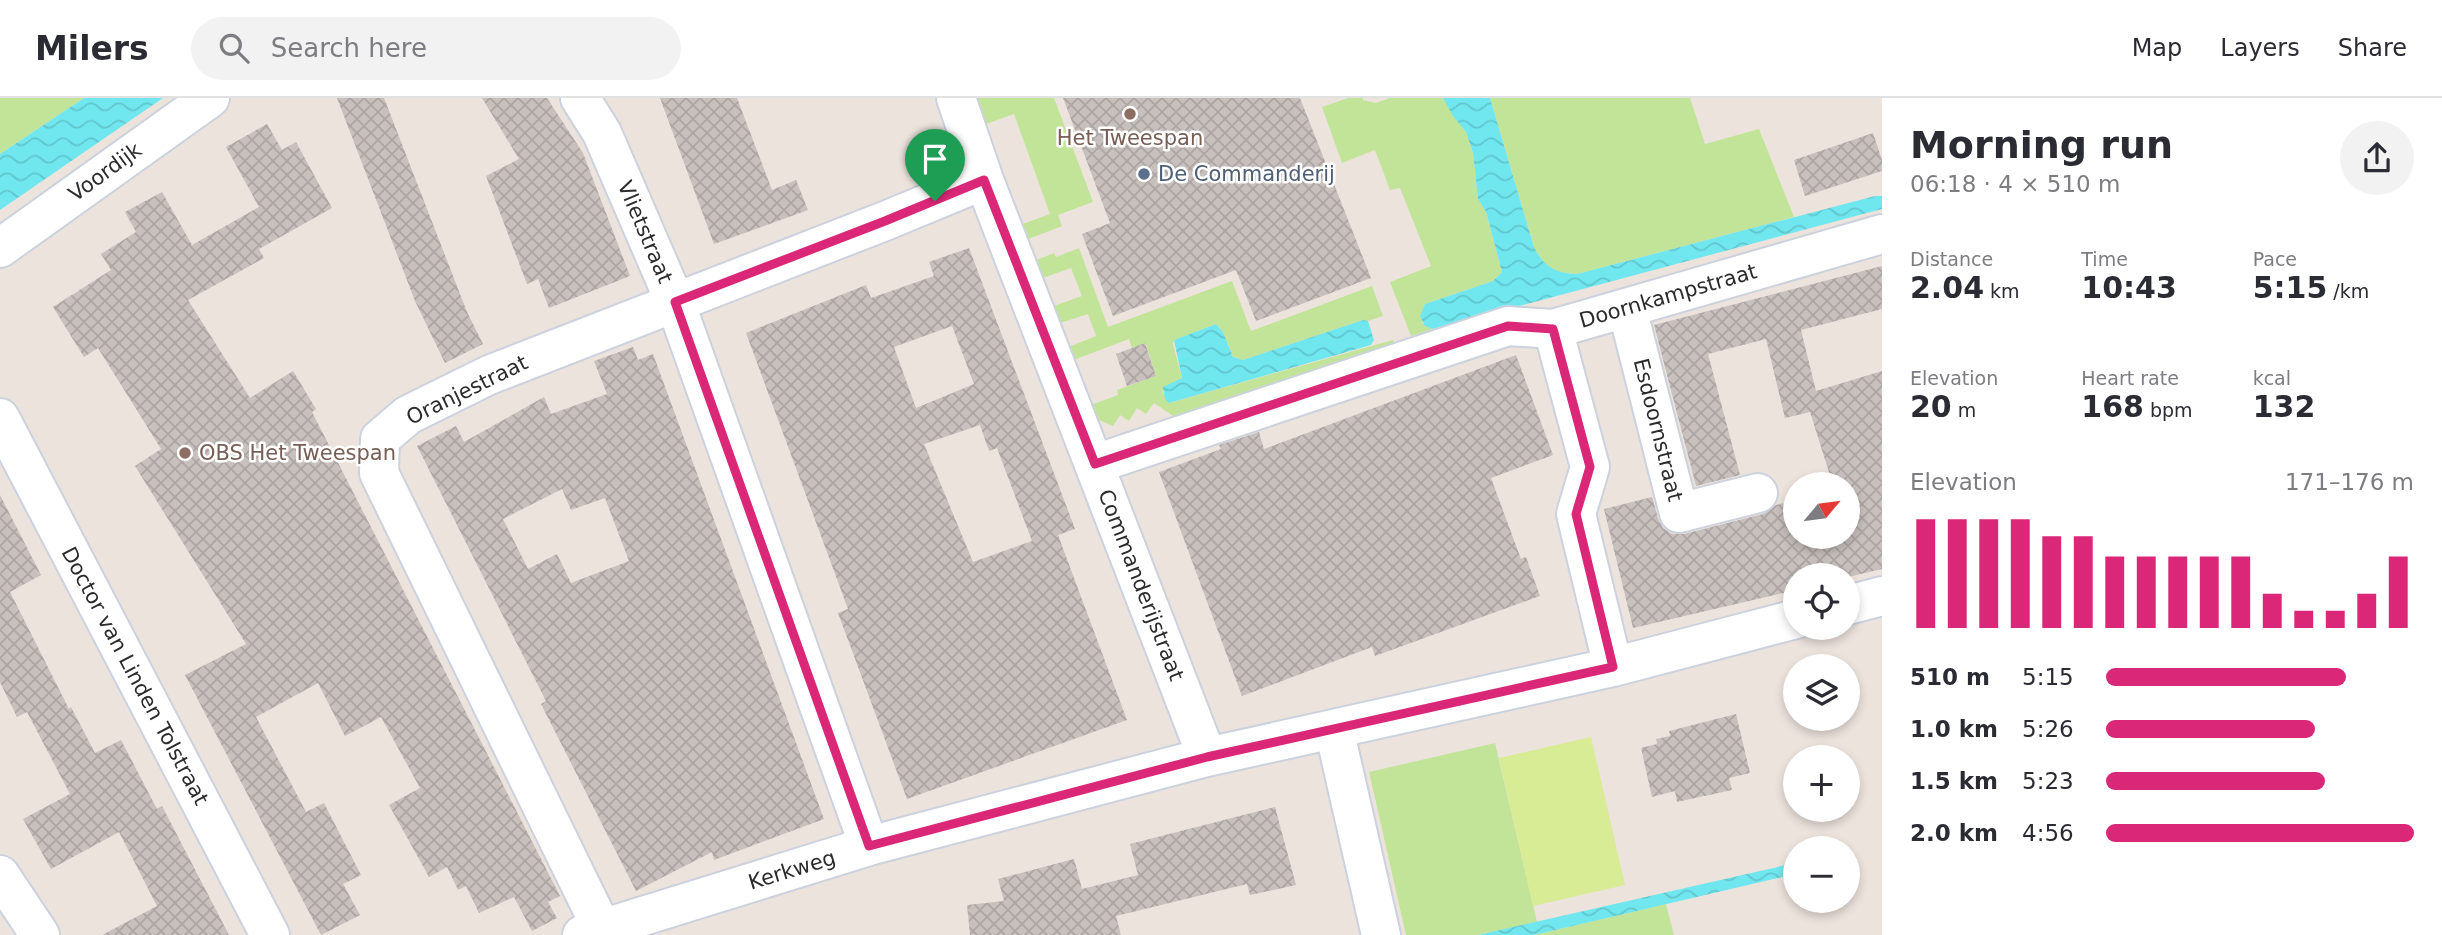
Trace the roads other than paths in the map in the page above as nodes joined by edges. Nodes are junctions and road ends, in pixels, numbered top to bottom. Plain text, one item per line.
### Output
1 (210, 98) edge
2 (580, 98) edge
3 (956, 98) edge
4 (984, 180) junction
5 (1882, 234) edge
6 (0, 248) edge
7 (675, 302) junction
8 (1627, 308) junction
9 (1553, 329) junction
10 (0, 418) edge
11 (1095, 464) junction
12 (1758, 493) dead end
13 (1882, 596) edge
14 (1860, 602) edge
15 (1783, 622) edge
16 (1613, 667) junction
17 (1334, 729) junction
18 (1207, 757) junction
19 (869, 846) junction
20 (0, 875) edge
21 (592, 932) edge
22 (40, 935) edge
23 (270, 935) edge
24 (1381, 935) edge

1 - 6 street, Voordijk
2 - 7 street, Vlietstraat
3 - 4 street, Commanderijstraat
4 - 7 street, Oranjestraat
4 - 11 street, Commanderijstraat
5 - 8 street, Doornkampstraat
7 - 19 street, Vlietstraat
7 - 21 street, Oranjestraat
8 - 9 street, Doornkampstraat
8 - 12 street, Esdoornstraat
9 - 11 street, Doornkampstraat
9 - 16 street
10 - 23 street, Doctor van Linden Tolstraat
11 - 18 street, Commanderijstraat
13 - 14 street
15 - 16 street, Kerkweg
16 - 17 street, Kerkweg
17 - 18 street, Kerkweg
17 - 24 street
18 - 19 street, Kerkweg
19 - 21 street, Kerkweg
20 - 22 street

